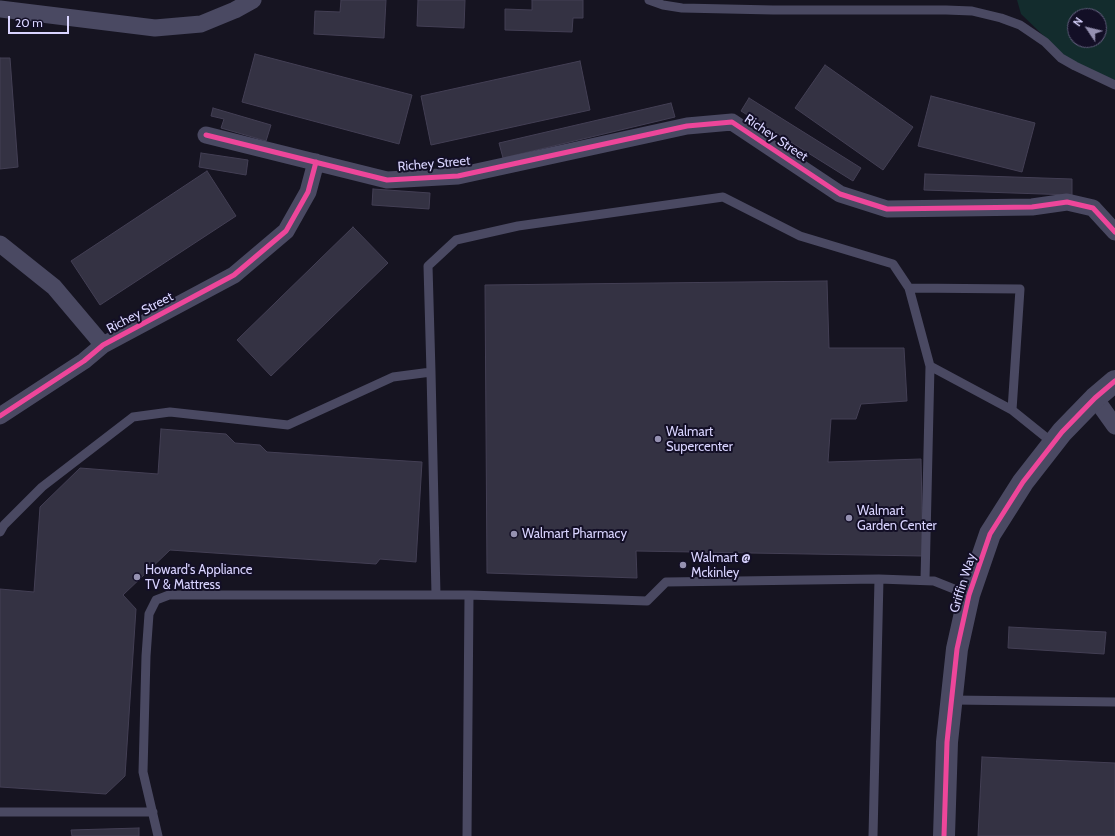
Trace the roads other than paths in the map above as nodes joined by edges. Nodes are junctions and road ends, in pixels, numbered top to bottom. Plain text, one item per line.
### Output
1 (253, 0) edge
2 (649, 0) edge
3 (0, 9) edge
4 (1115, 85) edge
5 (206, 135) dead end
6 (316, 162) junction
7 (1115, 232) edge
8 (0, 244) edge
9 (909, 288) junction
10 (103, 345) junction
11 (930, 366) junction
12 (431, 372) junction
13 (1115, 381) edge
14 (1094, 398) junction
15 (1012, 410) junction
16 (0, 416) edge
17 (1115, 426) edge
18 (1053, 443) junction
19 (0, 532) edge
20 (879, 579) junction
21 (925, 580) junction
22 (436, 595) junction
23 (469, 595) junction
24 (969, 595) junction
25 (952, 700) junction
26 (1115, 702) edge
27 (0, 812) edge
28 (153, 812) junction
29 (158, 836) edge
30 (467, 836) edge
31 (873, 836) edge
32 (944, 836) edge

1 - 3 street
2 - 4 lane
5 - 6 street, Richey Street
6 - 7 street, Richey Street
6 - 10 street, Richey Street
8 - 10 street
9 - 11 lane
9 - 12 lane
9 - 15 lane
10 - 16 street, Richey Street
11 - 15 lane
11 - 21 lane
12 - 19 lane
12 - 22 lane
13 - 14 street, Griffin Way
14 - 17 street
14 - 18 street, Griffin Way
15 - 18 lane
18 - 24 street, Griffin Way
20 - 21 lane
20 - 23 lane
20 - 31 lane
21 - 24 lane
22 - 23 lane
22 - 28 lane
23 - 30 lane
24 - 25 street, Griffin Way
25 - 26 lane
25 - 32 street, Griffin Way
27 - 28 lane
28 - 29 lane

